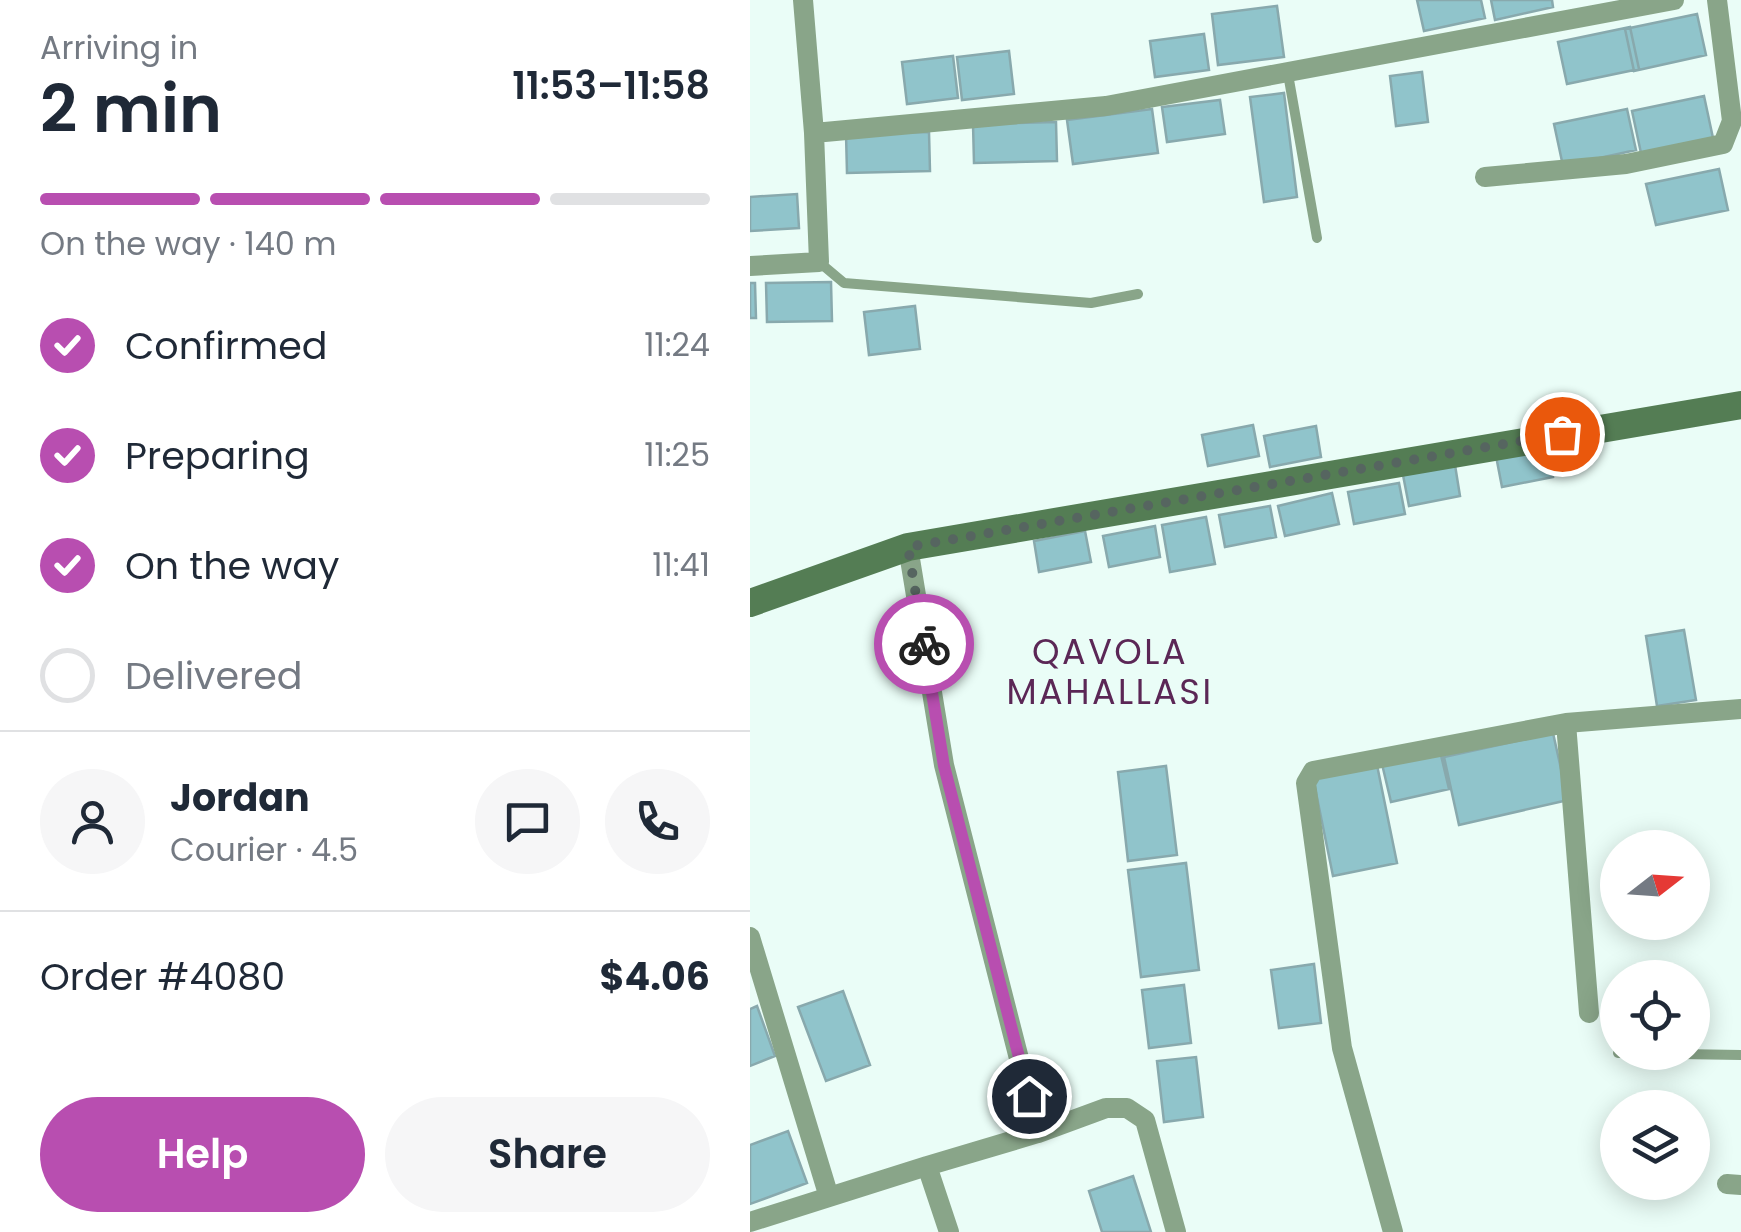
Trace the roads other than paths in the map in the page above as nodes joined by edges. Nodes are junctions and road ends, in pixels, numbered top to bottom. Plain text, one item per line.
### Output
1 (803, 0) edge
2 (1674, 0) edge
3 (1717, 0) edge
4 (1288, 74) junction
5 (814, 133) junction
6 (1484, 177) dead end
7 (1316, 238) dead end
8 (820, 262) junction
9 (750, 266) edge
10 (1138, 294) dead end
11 (1741, 405) edge
12 (908, 547) junction
13 (750, 604) edge
14 (1741, 709) edge
15 (1566, 723) junction
16 (750, 937) edge
17 (1589, 1013) dead end
18 (1710, 1055) edge
19 (1741, 1055) edge
20 (1038, 1133) junction
21 (927, 1166) junction
22 (829, 1197) junction
23 (750, 1222) edge
24 (949, 1232) edge
25 (1176, 1232) edge
26 (1393, 1232) edge

1 - 5 street
2 - 4 street
3 - 6 street
4 - 5 street
4 - 7 lane
5 - 8 street
8 - 9 street
8 - 10 lane
11 - 12 street
12 - 13 street
12 - 20 street
14 - 15 street
15 - 17 street
15 - 26 street
16 - 22 street
18 - 19 lane
20 - 21 street
20 - 25 street
21 - 22 street
21 - 24 street
22 - 23 street

